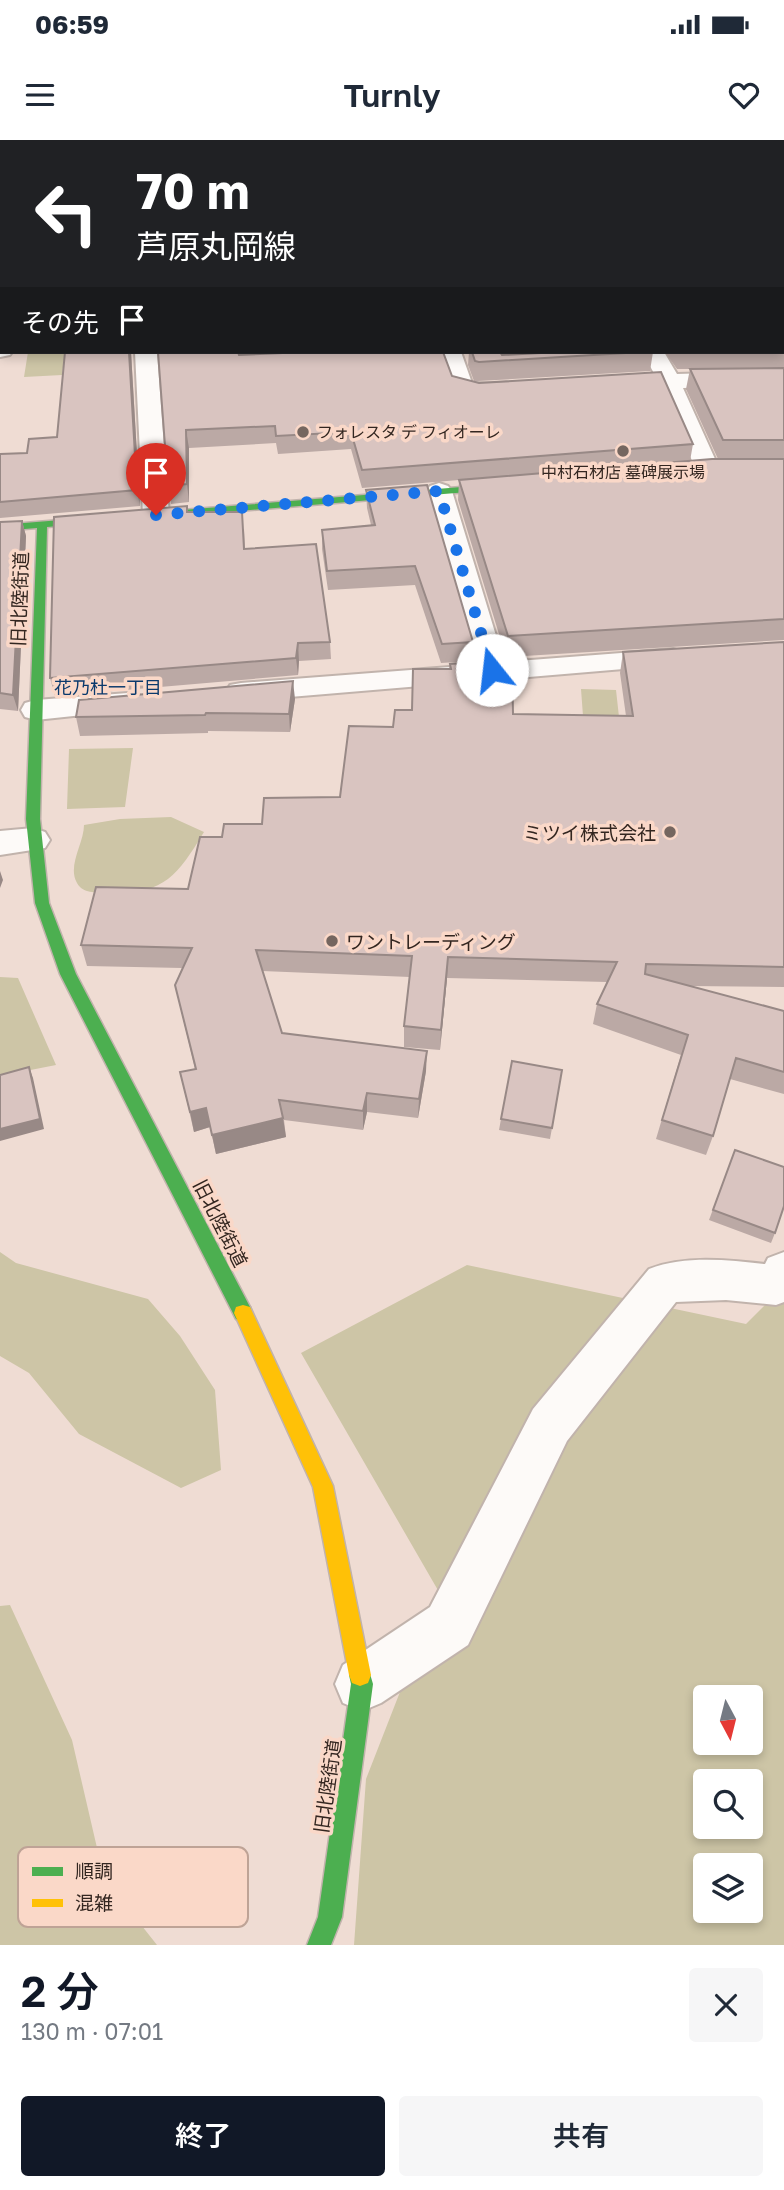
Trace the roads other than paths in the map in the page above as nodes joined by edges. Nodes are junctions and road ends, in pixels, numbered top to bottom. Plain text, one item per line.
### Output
1 (146, 354) edge
2 (451, 354) edge
3 (654, 354) edge
4 (784, 378) edge
5 (668, 379) junction
6 (586, 384) edge
7 (519, 388) edge
8 (707, 470) edge
9 (533, 484) edge
10 (439, 491) junction
11 (156, 515) junction
12 (42, 524) junction
13 (0, 528) edge
14 (701, 656) edge
15 (492, 670) junction
16 (214, 694) edge
17 (160, 699) edge
18 (36, 710) junction
19 (33, 840) junction
20 (0, 843) edge
21 (784, 1272) edge
22 (362, 1685) junction
23 (319, 1945) edge

1 - 11 street
2 - 7 street
3 - 5 street
4 - 5 street
5 - 6 street
5 - 8 street
9 - 10 street
10 - 11 street
10 - 15 street
11 - 12 street
12 - 13 street
12 - 18 street, 旧北陸街道
14 - 15 street
15 - 16 street
17 - 18 street
18 - 19 street, 旧北陸街道
19 - 20 street
19 - 22 street, 旧北陸街道
21 - 22 street
22 - 23 street, 旧北陸街道

